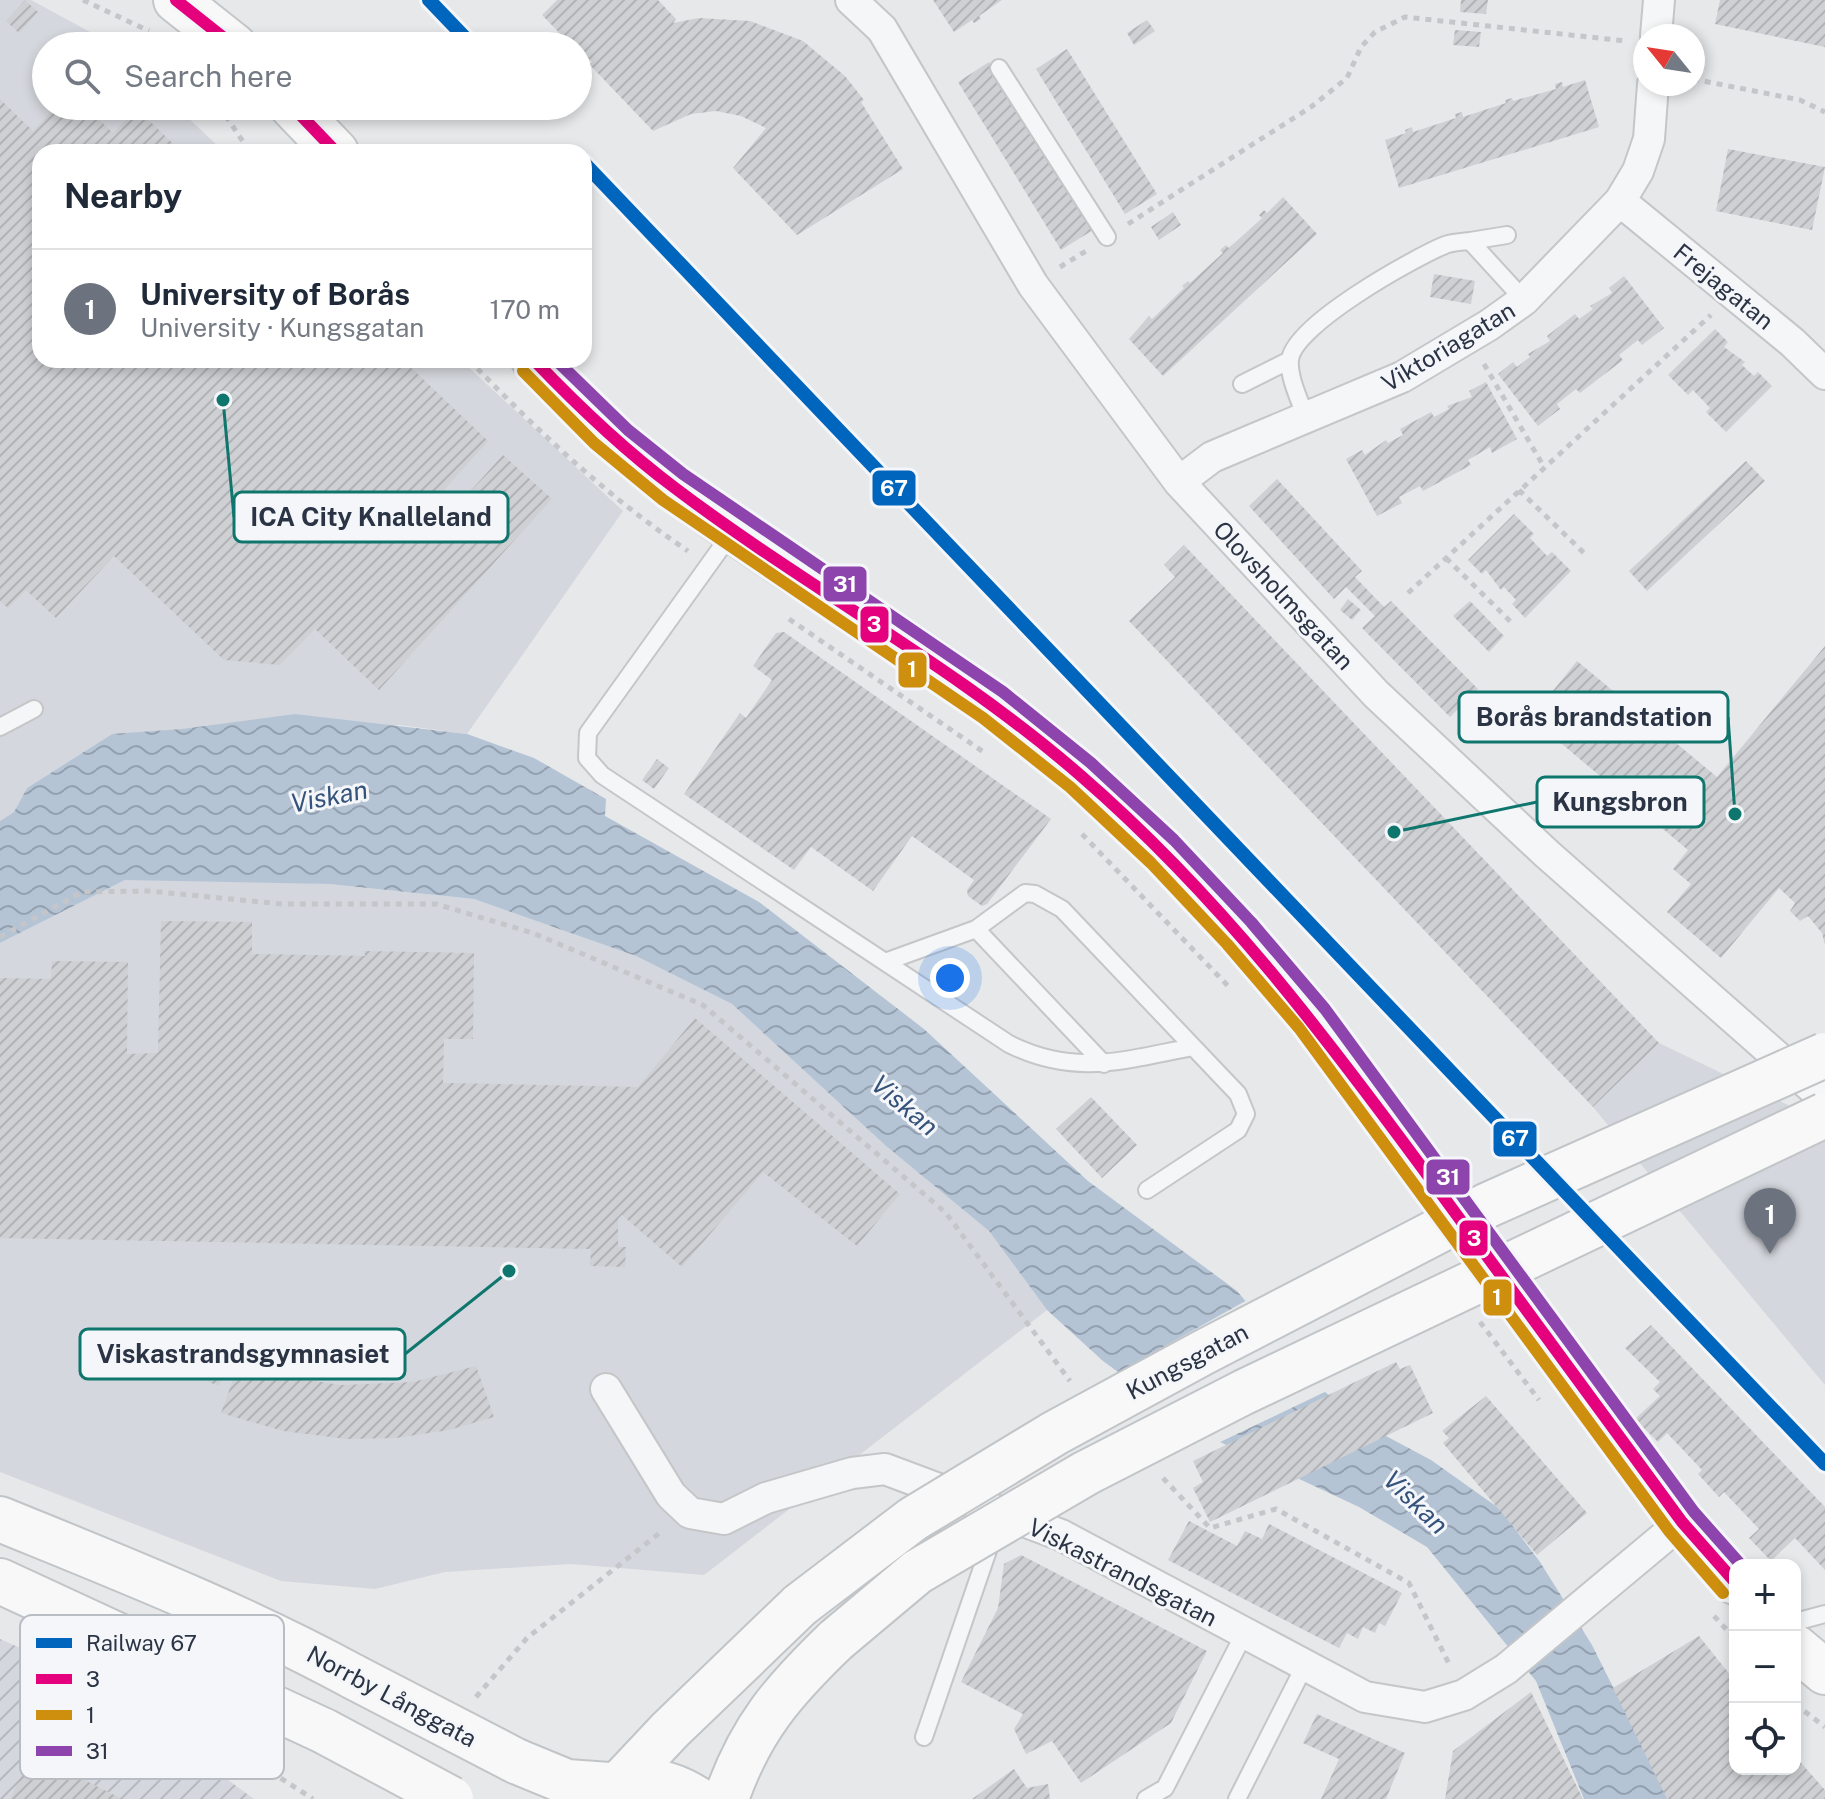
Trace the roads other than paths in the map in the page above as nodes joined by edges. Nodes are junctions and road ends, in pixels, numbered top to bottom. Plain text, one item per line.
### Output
1 (851, 0) edge
2 (1659, 0) edge
3 (167, 19) edge
4 (1649, 24) edge
5 (199, 32) edge
6 (999, 68) dead end
7 (1652, 96) edge
8 (305, 120) edge
9 (328, 144) edge
10 (1620, 201) junction
11 (1507, 235) dead end
12 (1107, 237) road end
13 (1470, 241) junction
14 (1524, 300) junction
15 (1290, 360) junction
16 (542, 368) edge
17 (1825, 374) edge
18 (1242, 384) dead end
19 (1306, 419) junction
20 (1179, 482) junction
21 (734, 529) junction
22 (34, 709) dead end
23 (0, 727) edge
24 (976, 929) junction
25 (885, 962) junction
26 (1193, 1047) junction
27 (1825, 1055) edge
28 (1104, 1064) junction
29 (1825, 1099) edge
30 (1825, 1115) edge
31 (1147, 1190) dead end
32 (606, 1389) dead end
33 (1000, 1511) junction
34 (0, 1519) edge
35 (1682, 1522) junction
36 (1729, 1575) edge
37 (0, 1581) edge
38 (1825, 1614) edge
39 (73, 1615) edge
40 (231, 1615) edge
41 (1801, 1620) edge
42 (1244, 1634) junction
43 (284, 1639) edge
44 (1801, 1652) edge
45 (1304, 1667) junction
46 (1825, 1672) edge
47 (284, 1712) edge
48 (924, 1737) dead end
49 (606, 1788) edge
50 (451, 1799) edge
51 (697, 1799) edge
52 (726, 1799) edge
53 (1146, 1799) edge
54 (1237, 1799) edge

1 - 20 street, Olovsholmsgatan
2 - 4 street
3 - 5 main road
6 - 12 lane
7 - 10 street, Viktoriagatan
8 - 9 main road
10 - 14 street, Viktoriagatan
10 - 17 street, Frejagatan
11 - 13 lane
13 - 14 lane
13 - 15 lane
14 - 19 street, Viktoriagatan
15 - 18 lane
15 - 19 lane
16 - 21 main road
19 - 20 street, Viktoriagatan
20 - 29 street, Olovsholmsgatan
21 - 25 lane
21 - 35 main road
22 - 23 lane
24 - 25 lane
24 - 26 lane
24 - 28 lane
25 - 28 lane
26 - 28 lane
26 - 31 lane
27 - 49 main road, Kungsgatan, bridge
30 - 52 main road, bridge
32 - 33 street, Viskastrandsgatan
33 - 42 street, Viskastrandsgatan
33 - 48 lane
34 - 40 main road, Norrby Långgata, bridge
35 - 36 main road
35 - 45 street, Viskastrandsgatan
37 - 39 main road, bridge
38 - 41 lane
42 - 45 street, Viskastrandsgatan
42 - 53 lane
43 - 49 main road, Norrby Långgata, bridge
44 - 46 main road
45 - 54 lane
47 - 50 main road, bridge
49 - 51 main road, Norrby Långgata

